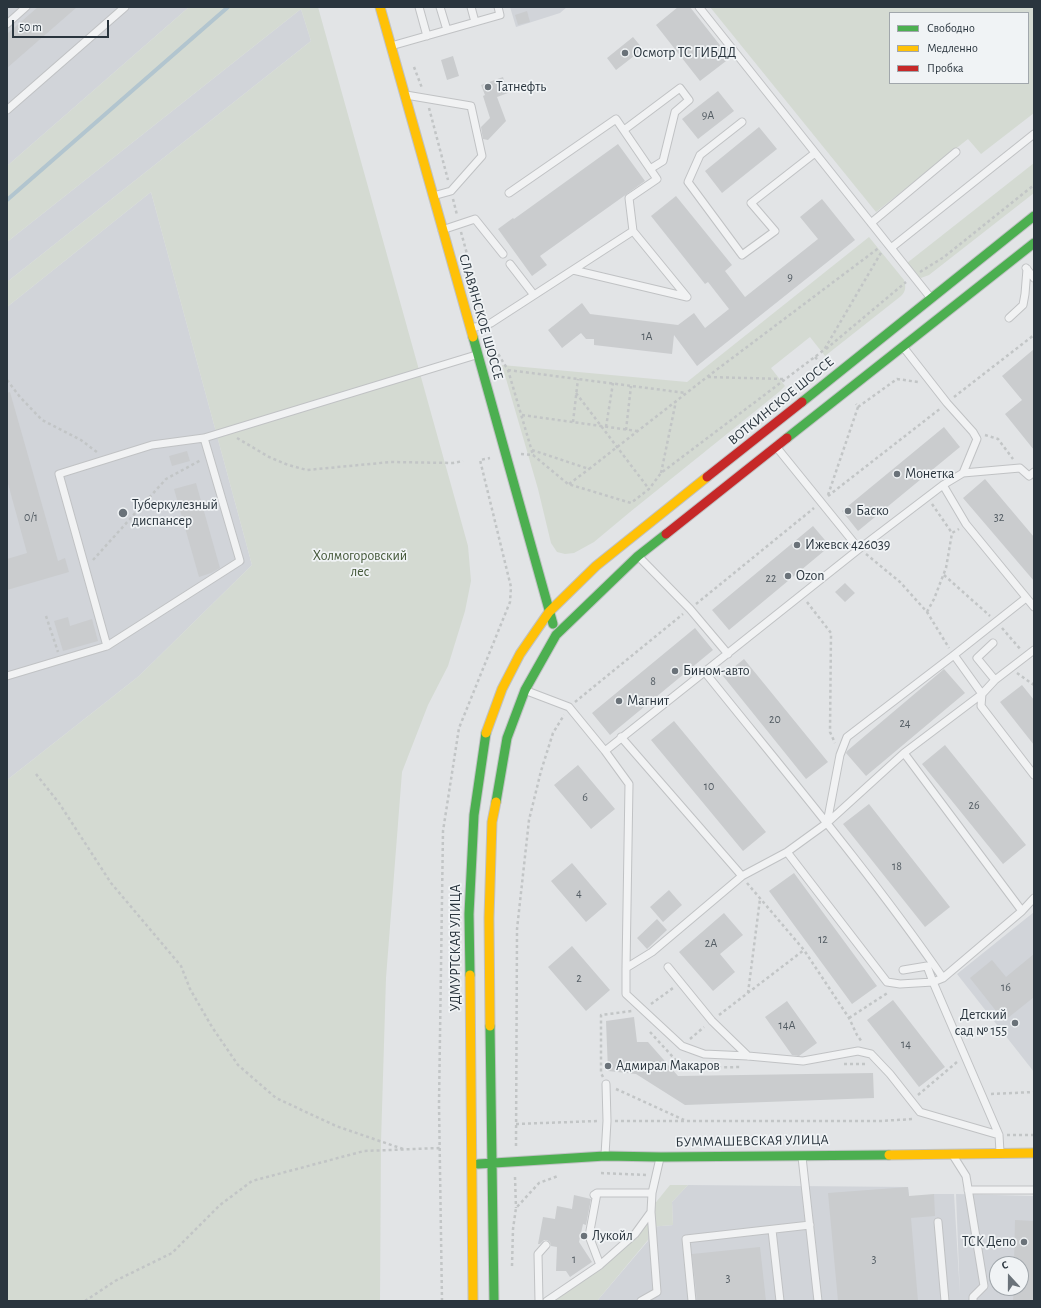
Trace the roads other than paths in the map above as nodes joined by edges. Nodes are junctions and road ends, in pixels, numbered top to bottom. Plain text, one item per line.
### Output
1 (26, 7) edge
2 (125, 7) edge
3 (380, 7) edge
4 (419, 7) edge
5 (440, 7) edge
6 (471, 7) edge
7 (498, 7) edge
8 (699, 7) edge
9 (475, 22) junction
10 (7, 24) edge
11 (447, 30) junction
12 (427, 36) junction
13 (391, 46) junction
14 (404, 94) junction
15 (7, 110) edge
16 (742, 122) dead end
17 (624, 130) junction
18 (1034, 134) edge
19 (956, 152) dead end
20 (815, 153) junction
21 (650, 170) junction
22 (508, 193) dead end
23 (433, 196) junction
24 (1034, 216) edge
25 (871, 223) junction
26 (442, 230) junction
27 (633, 231) junction
28 (1034, 244) edge
29 (888, 245) junction
30 (503, 254) dead end
31 (1016, 257) junction
32 (510, 264) dead end
33 (1027, 269) junction
34 (573, 270) junction
35 (1034, 278) edge
36 (534, 296) junction
37 (932, 298) junction
38 (1009, 318) dead end
39 (470, 328) junction
40 (904, 347) junction
41 (477, 354) junction
42 (204, 438) junction
43 (777, 447) junction
44 (1034, 472) edge
45 (963, 473) junction
46 (943, 485) junction
47 (859, 549) junction
48 (638, 556) junction
49 (1026, 598) junction
50 (1034, 607) edge
51 (550, 612) junction
52 (556, 635) junction
53 (993, 643) dead end
54 (107, 646) junction
55 (1034, 650) edge
56 (728, 654) junction
57 (954, 655) junction
58 (704, 671) junction
59 (7, 676) edge
60 (995, 680) junction
61 (525, 690) junction
62 (982, 694) junction
63 (622, 738) junction
64 (605, 751) junction
65 (904, 753) junction
66 (1034, 775) edge
67 (827, 823) junction
68 (787, 852) junction
69 (742, 876) junction
70 (1034, 898) edge
71 (1022, 911) junction
72 (668, 967) dead end
73 (626, 968) junction
74 (903, 970) dead end
75 (943, 978) junction
76 (933, 982) junction
77 (748, 1056) junction
78 (606, 1084) road end
79 (481, 1101) junction
80 (999, 1135) junction
81 (952, 1153) junction
82 (1000, 1153) junction
83 (1034, 1153) edge
84 (802, 1155) junction
85 (605, 1156) junction
86 (661, 1157) junction
87 (471, 1164) junction
88 (493, 1164) junction
89 (968, 1190) junction
90 (1034, 1190) edge
91 (652, 1192) junction
92 (651, 1212) junction
93 (938, 1222) dead end
94 (810, 1225) junction
95 (772, 1230) junction
96 (546, 1245) dead end
97 (600, 1265) junction
98 (484, 1277) junction
99 (473, 1301) edge
100 (494, 1301) edge
101 (539, 1301) edge
102 (547, 1301) edge
103 (640, 1301) edge
104 (692, 1301) edge
105 (780, 1301) edge
106 (818, 1301) edge
107 (945, 1301) edge
108 (974, 1301) edge

1 - 10 lane
2 - 15 lane
3 - 13 main road, СЛАВЯНСКОЕ ШОССЕ
4 - 12 lane
5 - 11 lane
6 - 9 lane
7 - 9 lane
8 - 20 lane
9 - 11 lane
11 - 12 lane
12 - 13 lane
13 - 14 main road, СЛАВЯНСКОЕ ШОССЕ
14 - 23 main road, СЛАВЯНСКОЕ ШОССЕ
14 - 23 lane
16 - 20 lane
17 - 21 lane
17 - 21 lane
17 - 22 lane
18 - 29 lane
19 - 25 lane
20 - 25 lane
21 - 27 lane
23 - 26 main road, СЛАВЯНСКОЕ ШОССЕ
24 - 37 main road, ВОТКИНСКОЕ ШОССЕ
25 - 29 lane
26 - 30 lane
26 - 39 main road, СЛАВЯНСКОЕ ШОССЕ
27 - 34 lane
27 - 34 lane
28 - 31 main road
29 - 37 lane
31 - 33 lane
31 - 40 main road
32 - 36 lane
33 - 35 lane
33 - 38 lane
34 - 36 lane
36 - 39 lane
37 - 51 main road, ВОТКИНСКОЕ ШОССЕ
39 - 41 main road, СЛАВЯНСКОЕ ШОССЕ
40 - 43 main road
40 - 45 lane
41 - 42 lane
41 - 51 main road, СЛАВЯНСКОЕ ШОССЕ
42 - 54 lane
42 - 54 lane
43 - 47 lane
43 - 48 main road
44 - 45 lane
45 - 46 lane
46 - 47 lane
46 - 49 lane
47 - 56 lane
48 - 52 main road
48 - 56 lane
49 - 50 lane
49 - 57 lane
51 - 52 main road, СЛАВЯНСКОЕ ШОССЕ
51 - 79 main road, УДМУРТСКАЯ УЛИЦА
52 - 61 main road, УДМУРТСКАЯ УЛИЦА
53 - 60 lane
54 - 59 lane
55 - 60 lane
56 - 58 lane
57 - 62 lane
57 - 67 lane
58 - 63 lane
58 - 67 lane
60 - 62 lane
61 - 64 lane
61 - 79 main road, УДМУРТСКАЯ УЛИЦА
62 - 65 lane
62 - 66 lane
63 - 64 lane
63 - 69 lane
64 - 73 lane
65 - 67 lane
65 - 71 lane
67 - 68 lane
67 - 75 lane
68 - 69 lane
68 - 76 lane
69 - 73 lane
70 - 71 lane
71 - 75 lane
72 - 77 lane
73 - 77 lane
74 - 76 lane
75 - 76 lane
76 - 80 lane
77 - 80 lane
78 - 85 lane
79 - 87 main road, УДМУРТСКАЯ УЛИЦА
79 - 88 main road, УДМУРТСКАЯ УЛИЦА
80 - 82 lane
81 - 82 main road, БУММАШЕВСКАЯ УЛИЦА
81 - 84 main road, БУММАШЕВСКАЯ УЛИЦА
81 - 89 lane
82 - 83 main road, БУММАШЕВСКАЯ УЛИЦА
84 - 86 main road, БУММАШЕВСКАЯ УЛИЦА
84 - 94 lane
85 - 86 main road, БУММАШЕВСКАЯ УЛИЦА
85 - 88 main road, БУММАШЕВСКАЯ УЛИЦА
86 - 91 lane
87 - 88 main road, БУММАШЕВСКАЯ УЛИЦА
87 - 98 main road, УДМУРТСКАЯ УЛИЦА
88 - 98 main road, УДМУРТСКАЯ УЛИЦА
89 - 90 lane
89 - 108 lane
91 - 92 lane
91 - 97 lane
92 - 97 lane
92 - 103 lane
93 - 107 lane
94 - 95 lane
94 - 106 lane
95 - 104 lane
95 - 105 lane
96 - 101 lane
97 - 102 lane
98 - 99 main road, УДМУРТСКАЯ УЛИЦА
98 - 100 main road, УДМУРТСКАЯ УЛИЦА

